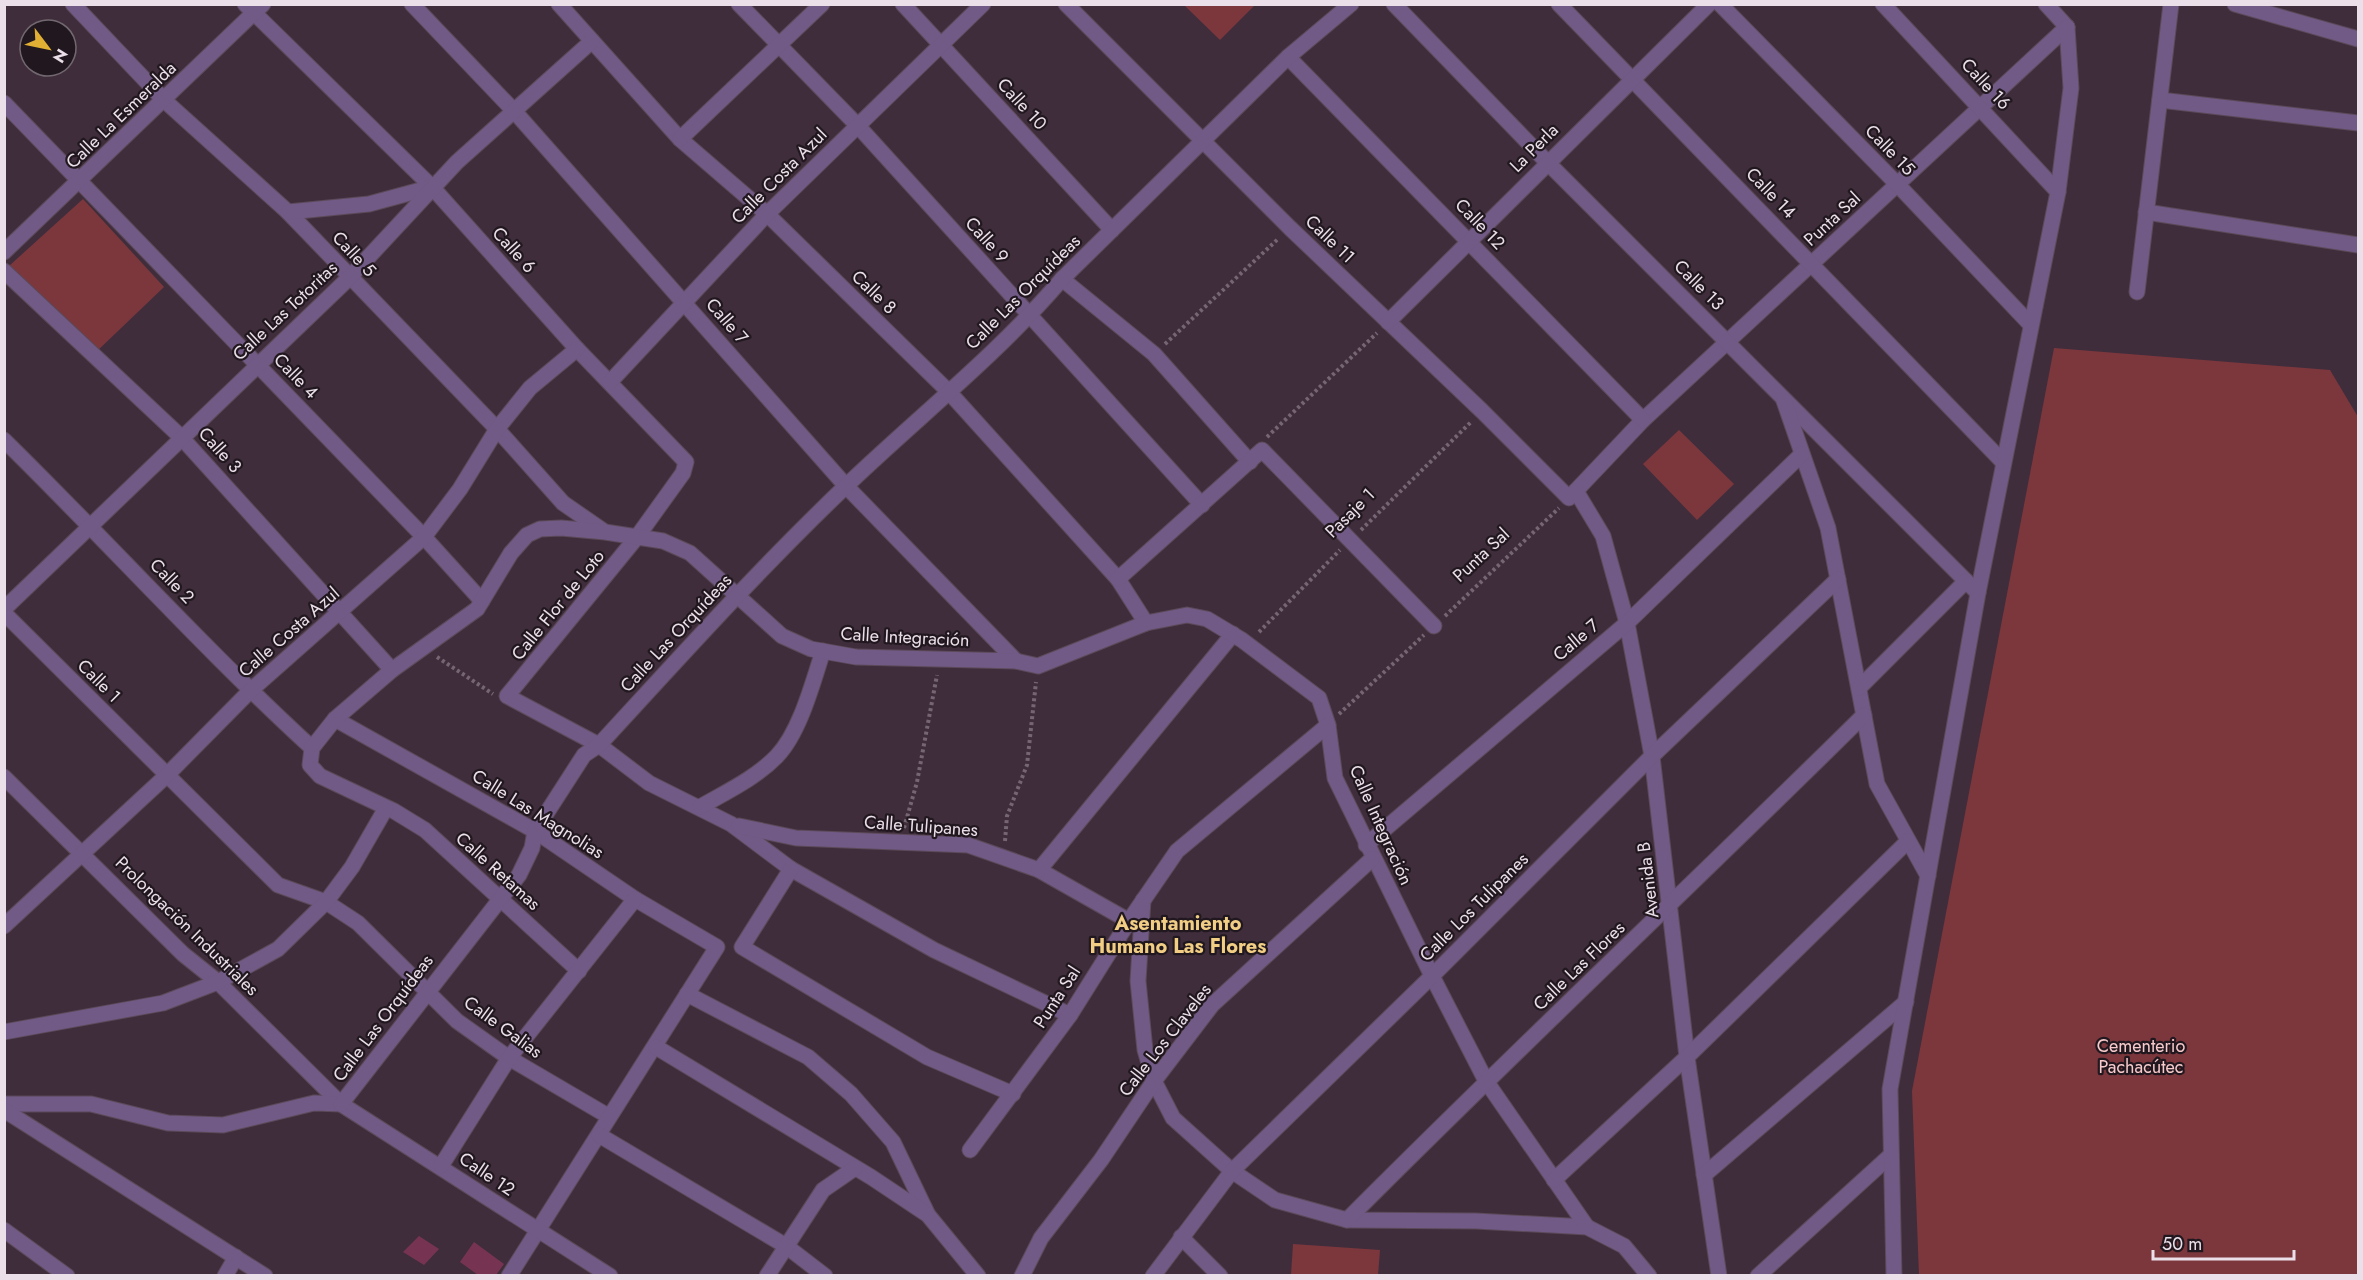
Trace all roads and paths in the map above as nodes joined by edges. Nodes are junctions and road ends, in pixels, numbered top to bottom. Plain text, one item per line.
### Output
1 (73, 4) edge
2 (412, 4) edge
3 (559, 4) edge
4 (739, 4) edge
5 (822, 4) edge
6 (903, 4) edge
7 (983, 4) edge
8 (1066, 4) edge
9 (1351, 4) edge
10 (1394, 4) edge
11 (1559, 4) edge
12 (1709, 4) edge
13 (1720, 4) edge
14 (1883, 4) edge
15 (2046, 4) edge
16 (2171, 4) edge
17 (2235, 4) edge
18 (254, 8) edge
19 (2268, 8) edge
20 (2067, 27) junction
21 (2358, 39) edge
22 (592, 41) junction
23 (941, 45) junction
24 (778, 47) junction
25 (1288, 57) junction
26 (1633, 80) junction
27 (2160, 100) junction
28 (165, 101) junction
29 (4, 103) edge
30 (1982, 108) junction
31 (515, 112) junction
32 (2358, 123) edge
33 (858, 126) junction
34 (680, 139) junction
35 (1203, 141) junction
36 (1547, 162) junction
37 (80, 181) junction
38 (1898, 185) junction
39 (432, 187) junction
40 (2058, 192) junction
41 (288, 212) junction
42 (2146, 212) junction
43 (767, 214) junction
44 (1290, 228) junction
45 (1112, 230) junction
46 (1469, 240) junction
47 (2358, 245) edge
48 (4, 252) edge
49 (1813, 264) junction
50 (4, 271) edge
51 (349, 278) junction
52 (1062, 279) junction
53 (2137, 292) dead end
54 (683, 301) junction
55 (1029, 317) junction
56 (1388, 322) junction
57 (2030, 324) junction
58 (1728, 342) junction
59 (577, 349) junction
60 (1154, 354) junction
61 (257, 364) junction
62 (610, 382) junction
63 (949, 392) junction
64 (1782, 395) junction
65 (1482, 411) junction
66 (1643, 420) junction
67 (497, 429) junction
68 (181, 437) junction
69 (4, 440) edge
70 (1262, 450) junction
71 (1802, 454) junction
72 (1250, 462) junction
73 (2003, 462) junction
74 (846, 486) junction
75 (1572, 495) junction
76 (1202, 506) junction
77 (92, 525) junction
78 (604, 532) junction
79 (424, 537) junction
80 (637, 537) junction
81 (1350, 540) junction
82 (1119, 579) junction
83 (1838, 579) junction
84 (1966, 581) junction
85 (1978, 593) junction
86 (737, 596) junction
87 (482, 601) junction
88 (4, 611) edge
89 (342, 612) junction
90 (1146, 623) junction
91 (1626, 623) junction
92 (1434, 626) junction
93 (1233, 634) junction
94 (1247, 644) junction
95 (424, 648) junction
96 (823, 651) junction
97 (940, 659) junction
98 (1016, 661) junction
99 (1038, 666) junction
100 (392, 670) junction
101 (1859, 688) junction
102 (250, 691) junction
103 (507, 696) junction
104 (1864, 715) junction
105 (335, 719) junction
106 (1328, 725) junction
107 (598, 745) junction
108 (312, 748) junction
109 (1652, 756) junction
110 (166, 776) junction
111 (4, 777) edge
112 (700, 807) junction
113 (386, 808) junction
114 (730, 824) junction
115 (535, 831) junction
116 (1908, 841) junction
117 (900, 842) junction
118 (1370, 851) junction
119 (84, 854) junction
120 (1004, 855) junction
121 (791, 869) junction
122 (1039, 870) junction
123 (1928, 876) junction
124 (499, 898) junction
125 (636, 899) junction
126 (1143, 900) junction
127 (326, 902) junction
128 (1671, 906) junction
129 (1128, 921) junction
130 (4, 926) edge
131 (579, 971) junction
132 (1432, 976) junction
133 (218, 982) junction
134 (428, 990) junction
135 (687, 994) junction
136 (1906, 1002) junction
137 (1070, 1015) junction
138 (4, 1032) edge
139 (656, 1047) junction
140 (1687, 1057) junction
141 (509, 1058) junction
142 (1154, 1081) junction
143 (1486, 1081) junction
144 (1013, 1094) junction
145 (4, 1104) edge
146 (341, 1104) junction
147 (4, 1110) edge
148 (608, 1116) junction
149 (599, 1135) junction
150 (970, 1150) dead end
151 (1891, 1155) junction
152 (441, 1166) junction
153 (855, 1168) junction
154 (1232, 1170) junction
155 (1704, 1175) junction
156 (1554, 1180) junction
157 (928, 1215) junction
158 (1347, 1220) junction
159 (1587, 1227) junction
160 (4, 1230) edge
161 (536, 1230) junction
162 (1181, 1237) junction
163 (786, 1246) junction
164 (236, 1257) junction
165 (67, 1275) edge
166 (225, 1275) edge
167 (264, 1275) edge
168 (509, 1275) edge
169 (610, 1275) edge
170 (767, 1275) edge
171 (825, 1275) edge
172 (978, 1275) edge
173 (1022, 1275) edge
174 (1153, 1275) edge
175 (1220, 1275) edge
176 (1649, 1275) edge
177 (1719, 1275) edge
178 (1758, 1275) edge
179 (1894, 1275) edge

1 - 28 street, Calle 5
2 - 31 street, Calle 7
3 - 22 street, Calle 8
4 - 24 street, Calle 9
5 - 24 street
6 - 23 street, Calle 10
7 - 23 street, Calle Costa Azul
8 - 35 street, Calle 11
9 - 25 street, Calle Las Orquídeas
10 - 36 street, Calle 13
11 - 26 street, Calle 14
12 - 26 street, La Perla
13 - 38 street, Calle 15
14 - 30 street, Calle 16
15 - 20 street
16 - 27 street
17 - 19 street
18 - 28 street, Calle La Esmeralda
18 - 39 street, Calle 6
19 - 21 street
20 - 30 street, Punta Sal
20 - 40 street
22 - 31 street, Calle Las Totoritas
22 - 34 street, Calle 8
23 - 33 street, Calle Costa Azul
23 - 45 street, Calle 10
24 - 33 street, Calle 9
24 - 34 street
25 - 35 street, Calle Las Orquídeas
25 - 46 street, Calle 12
26 - 36 street, La Perla
26 - 49 street, Calle 14
27 - 32 street
27 - 42 street
28 - 37 street, Calle La Esmeralda
28 - 41 street, Calle 5
29 - 37 street, Calle 4
30 - 38 street, Punta Sal
30 - 40 street, Calle 16
31 - 39 street, Calle Las Totoritas
31 - 54 street, Calle 7
33 - 43 street, Calle Costa Azul
33 - 55 street, Calle 9
34 - 43 street, Calle 8
35 - 44 street, Calle 11
35 - 45 street, Calle Las Orquídeas
36 - 46 street, La Perla
36 - 58 street, Calle 13
37 - 48 street, Calle La Esmeralda
37 - 61 street, Calle 4
38 - 49 street, Punta Sal
38 - 57 street, Calle 15
39 - 41 street
39 - 51 street, Calle Las Totoritas
39 - 59 street, Calle 6
40 - 57 street
41 - 51 street, Calle 5
42 - 47 street
42 - 53 street
43 - 54 street, Calle Costa Azul
43 - 63 street, Calle 8
44 - 56 street, Calle 11
44 - 60 path
45 - 52 street, Calle Las Orquídeas
46 - 56 street, La Perla
46 - 66 street, Calle 12
49 - 58 street, Punta Sal
49 - 73 street, Calle 14
50 - 68 street, Calle 3
51 - 61 street, Calle Las Totoritas
51 - 67 street, Calle 5
52 - 55 street, Calle Las Orquídeas
52 - 60 street
54 - 62 street, Calle Costa Azul
54 - 74 street, Calle 7
55 - 63 street, Calle Las Orquídeas
55 - 76 street, Calle 9
56 - 65 street, Calle 11
56 - 70 path
57 - 73 street
58 - 64 street, Calle 13
58 - 66 street, Punta Sal
59 - 62 street, Calle 6
59 - 67 street, Calle Costa Azul
60 - 72 street
61 - 68 street, Calle Las Totoritas
61 - 79 street, Calle 4
62 - 80 street, Calle 6
63 - 74 street, Calle Las Orquídeas
63 - 82 street, Calle 8
64 - 71 street
64 - 84 street, Calle 13
65 - 75 street, Calle 11
65 - 81 path, Pasaje 1
66 - 75 street, Punta Sal
67 - 78 street, Calle 5
67 - 79 street, Calle Costa Azul
68 - 77 street, Calle Las Totoritas
68 - 89 street, Calle 3
69 - 77 street, Calle 2
70 - 72 street
70 - 81 street
71 - 83 street
71 - 91 street, Calle 7
72 - 76 street
73 - 85 street
74 - 86 street, Calle Las Orquídeas
74 - 98 street, Calle 7
75 - 91 street, Avenida B
75 - 92 path, Punta Sal
76 - 82 street
77 - 88 street, Calle Las Totoritas
77 - 102 street, Calle 2
78 - 80 street, Calle Integración
78 - 87 street, Calle Integración
79 - 87 street, Calle 4
79 - 89 street, Calle Costa Azul
80 - 86 street, Calle Integración
80 - 103 street, Calle Flor de Loto
81 - 92 street
81 - 94 path, Pasaje 1
82 - 90 street, Calle 8
83 - 101 street
83 - 109 street, Calle Los Tulipanes
84 - 85 street, Calle 13
84 - 101 street
85 - 123 street
86 - 96 street, Calle Integración
86 - 107 street, Calle Las Orquídeas
87 - 95 street, Calle Integración
88 - 110 street, Calle 1
89 - 100 street, Calle 3
89 - 102 street, Calle Costa Azul
90 - 93 street, Calle Integración
90 - 99 street, Calle Integración
91 - 109 street, Avenida B
91 - 118 street, Calle 7
92 - 106 path, Punta Sal
93 - 94 street, Calle Integración
93 - 122 street
94 - 106 street, Calle Integración
95 - 100 street, Calle Integración
95 - 103 path
96 - 97 street, Calle Integración
96 - 112 street
97 - 98 street, Calle Integración
97 - 117 path
98 - 99 street, Calle Integración
99 - 120 path
100 - 105 street, Calle Integración
101 - 104 street
102 - 108 street, Calle 2
102 - 110 street, Calle Costa Azul
103 - 107 street, Calle Tulipanes
104 - 116 street
104 - 128 street, Calle Las Flores
105 - 108 street, Calle Integración
105 - 115 street, Calle Las Magnolias
106 - 118 street, Calle Integración
106 - 126 street, Punta Sal
107 - 112 street, Calle Tulipanes
107 - 115 street, Calle Las Orquídeas
108 - 113 street, Calle Retamas
109 - 128 street, Avenida B
109 - 132 street, Calle Los Tulipanes
110 - 119 street, Calle Costa Azul
110 - 127 street, Calle Galias
111 - 119 street, Prolongación Industriales
112 - 114 street, Calle Tulipanes
113 - 124 street, Calle Retamas
113 - 127 street
114 - 117 street, Calle Tulipanes
114 - 121 street, Calle Tulipanes
115 - 124 street, Calle Las Orquídeas
115 - 125 street, Calle Las Magnolias
116 - 123 street
116 - 140 street
117 - 120 street, Calle Tulipanes
118 - 132 street, Calle Integración
118 - 142 street, Calle Los Claveles
119 - 130 street, Calle Costa Azul
119 - 133 street, Prolongación Industriales
120 - 122 street, Calle Tulipanes
121 - 137 street, Calle Tulipanes
121 - 144 street
122 - 129 street, Calle Tulipanes
123 - 136 street
124 - 131 street, Calle Retamas
124 - 134 street, Calle Las Orquídeas
125 - 131 street
125 - 135 street, Calle Las Magnolias
126 - 129 street, Punta Sal
126 - 142 street, Calle Integración
127 - 133 street
127 - 134 street, Calle Galias
128 - 140 street, Avenida B
128 - 143 street, Calle Las Flores
129 - 137 street, Punta Sal
131 - 141 street
132 - 143 street, Calle Integración
132 - 154 street, Calle Los Tulipanes
133 - 138 street
133 - 146 street, Prolongación Industriales
134 - 141 street, Calle Galias
134 - 146 street, Calle Las Orquídeas
135 - 139 street
135 - 157 street
136 - 151 street
136 - 155 street
137 - 144 street, Punta Sal
139 - 148 street
139 - 153 street
140 - 155 street, Avenida B
140 - 156 street
141 - 148 street, Calle Galias
141 - 152 street
142 - 154 street, Calle Integración
142 - 173 street, Calle Los Claveles
143 - 156 street, Calle Integración
143 - 158 street, Calle Las Flores
144 - 150 street, Punta Sal
145 - 146 street, Calle Las Orquídeas
146 - 152 street, Calle 12
147 - 164 street
148 - 149 street
149 - 161 street
149 - 163 street
151 - 178 street
151 - 179 street
152 - 161 street, Calle 12
153 - 157 street
153 - 163 street
154 - 158 street, Calle Integración
154 - 162 street, Calle Los Tulipanes
155 - 177 street, Avenida B
156 - 159 street, Calle Integración
157 - 172 street
158 - 159 street, Calle Integración
159 - 176 street, Calle Integración
160 - 165 street
161 - 168 street
161 - 169 street, Calle 12
162 - 174 street, Calle Los Tulipanes
162 - 175 street
163 - 170 street
163 - 171 street
164 - 166 street
164 - 167 street

